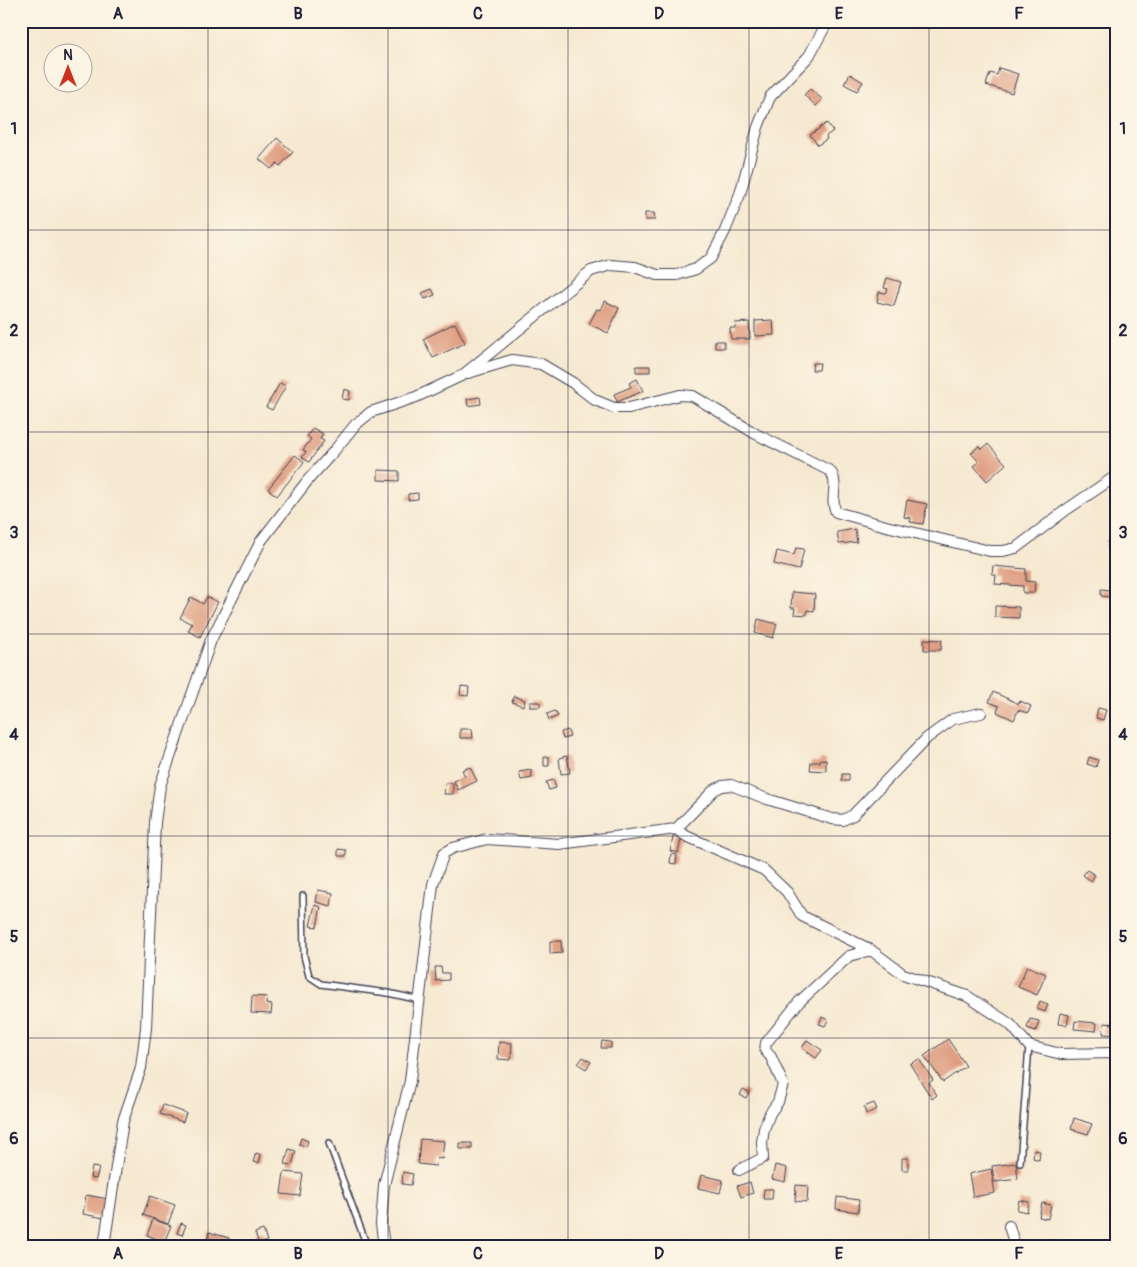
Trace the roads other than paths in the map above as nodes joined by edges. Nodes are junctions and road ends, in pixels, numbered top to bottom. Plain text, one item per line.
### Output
1 (828, 21) edge
2 (463, 375) junction
3 (1116, 476) edge
4 (980, 713) dead end
5 (676, 829) junction
6 (303, 896) dead end
7 (871, 950) junction
8 (420, 1000) junction
9 (1029, 1046) junction
10 (1116, 1053) edge
11 (329, 1143) dead end
12 (1020, 1163) dead end
13 (739, 1170) dead end
14 (1009, 1226) dead end
15 (104, 1246) edge
16 (367, 1246) edge
17 (384, 1246) edge
18 (1015, 1246) edge

1 - 2 street
2 - 3 street
2 - 15 street
4 - 5 street
5 - 7 street
5 - 8 street
6 - 8 lane
7 - 9 street
7 - 13 street
8 - 17 street
9 - 10 street
9 - 12 lane
11 - 16 lane
14 - 18 street

